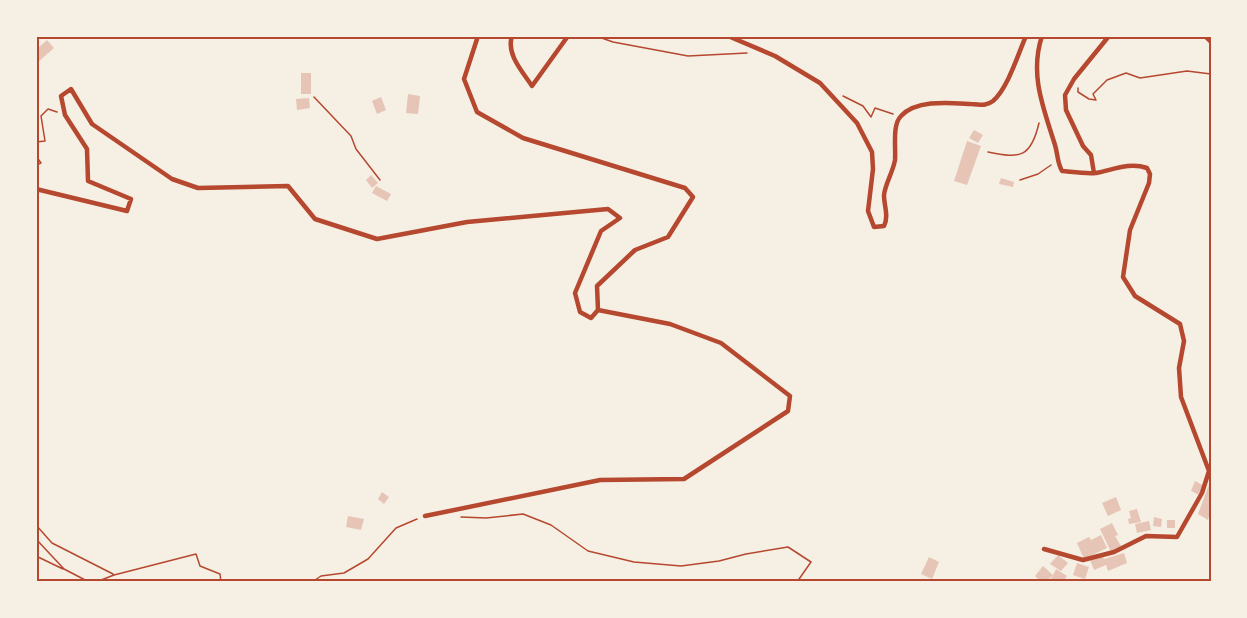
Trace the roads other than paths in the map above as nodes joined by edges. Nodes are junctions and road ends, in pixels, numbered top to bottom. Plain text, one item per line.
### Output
1 (478, 36) edge
2 (512, 36) edge
3 (568, 36) edge
4 (728, 36) edge
5 (1026, 36) edge
6 (1042, 36) edge
7 (1109, 36) edge
8 (1205, 36) edge
9 (1211, 42) edge
10 (1094, 173) junction
11 (36, 189) edge
12 (598, 310) junction
13 (425, 516) road end
14 (1044, 549) dead end

1 - 12 street
2 - 3 street
4 - 5 street
6 - 10 street
7 - 10 street
8 - 9 street
10 - 14 street
11 - 12 street
12 - 13 street

